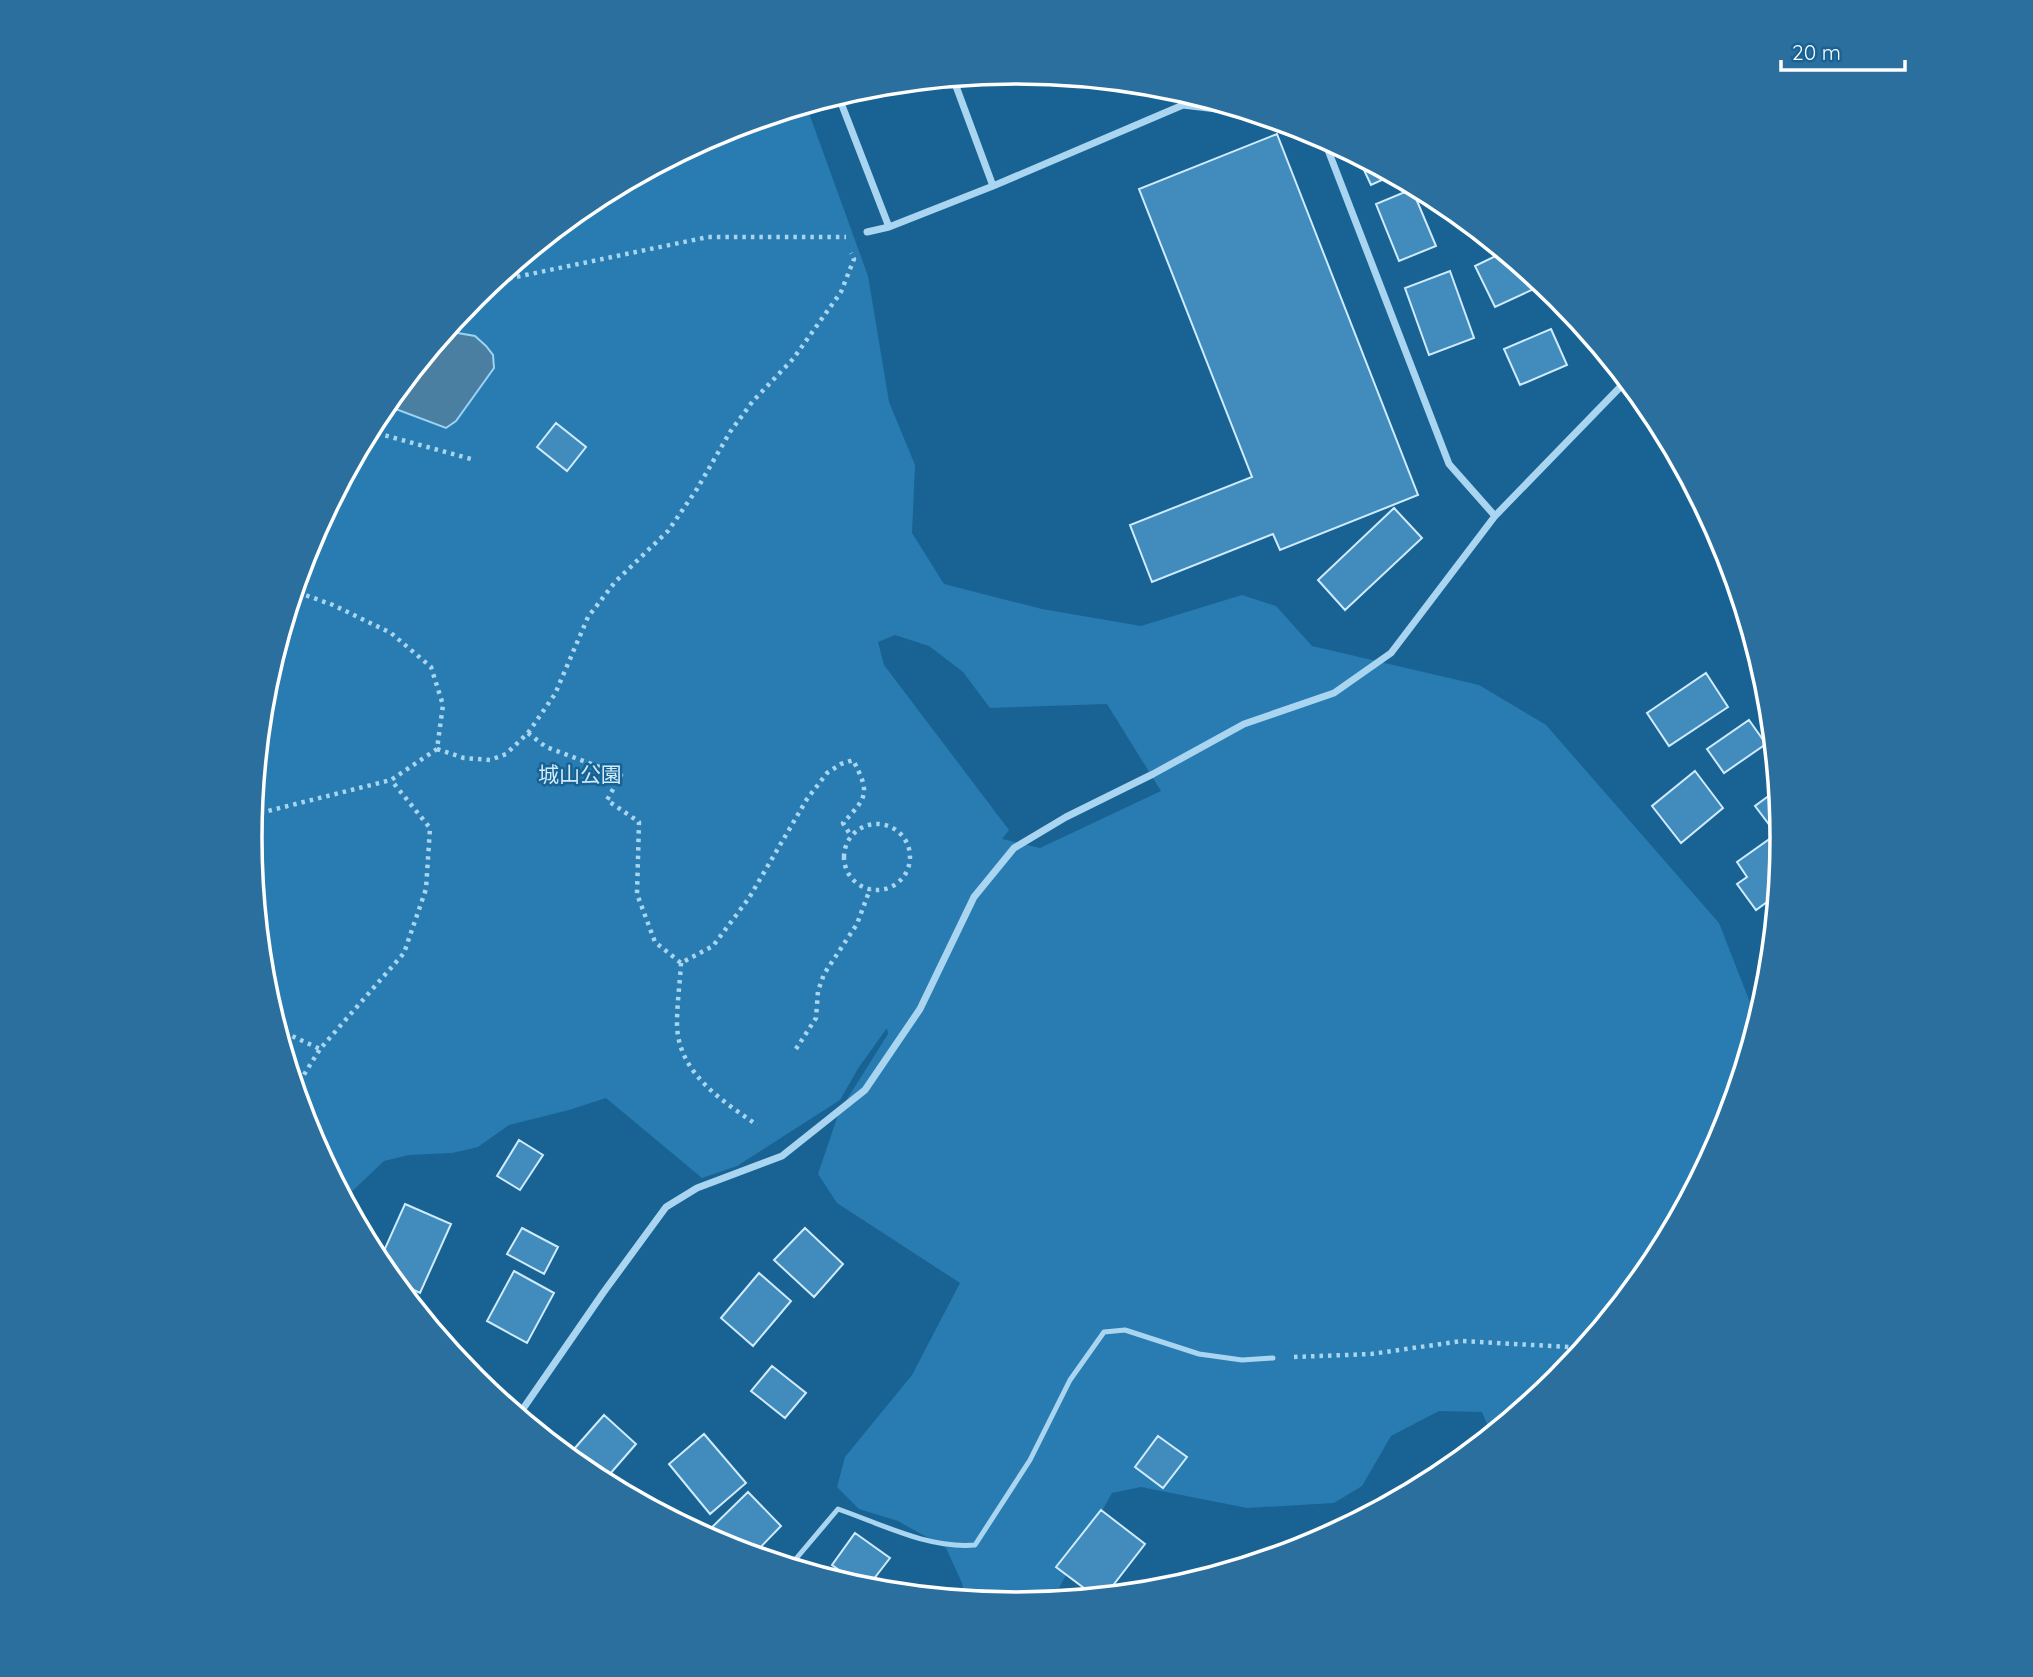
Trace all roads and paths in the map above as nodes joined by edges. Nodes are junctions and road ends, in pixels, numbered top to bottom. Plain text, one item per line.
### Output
1 (956, 87) edge
2 (842, 105) edge
3 (1182, 105) joint
4 (1201, 107) edge
5 (1329, 152) edge
6 (993, 186) junction
7 (890, 227) junction
8 (867, 232) joint
9 (842, 237) junction
10 (512, 278) edge
11 (1621, 387) edge
12 (380, 434) edge
13 (471, 459) dead end
14 (1495, 516) junction
15 (302, 595) edge
16 (528, 733) junction
17 (437, 748) junction
18 (391, 780) junction
19 (263, 812) edge
20 (850, 836) junction
21 (870, 889) junction
22 (681, 963) junction
23 (288, 1034) edge
24 (320, 1049) junction
25 (796, 1049) dead end
26 (301, 1079) edge
27 (757, 1125) dead end
28 (1573, 1347) edge
29 (1273, 1358) joint
30 (523, 1409) edge
31 (795, 1559) edge

1 - 6 street
2 - 7 street
3 - 4 street
3 - 6 street
5 - 14 street
6 - 7 street
7 - 8 street
8 - 9 path
9 - 10 path
9 - 16 path
11 - 14 street
12 - 13 path
14 - 30 street
15 - 17 path
16 - 17 path
16 - 22 path
17 - 18 path
18 - 19 path
18 - 24 path
20 - 21 path
20 - 21 path
20 - 22 path
21 - 25 path
22 - 27 path
23 - 24 path
24 - 26 path
28 - 29 path
29 - 31 lane

